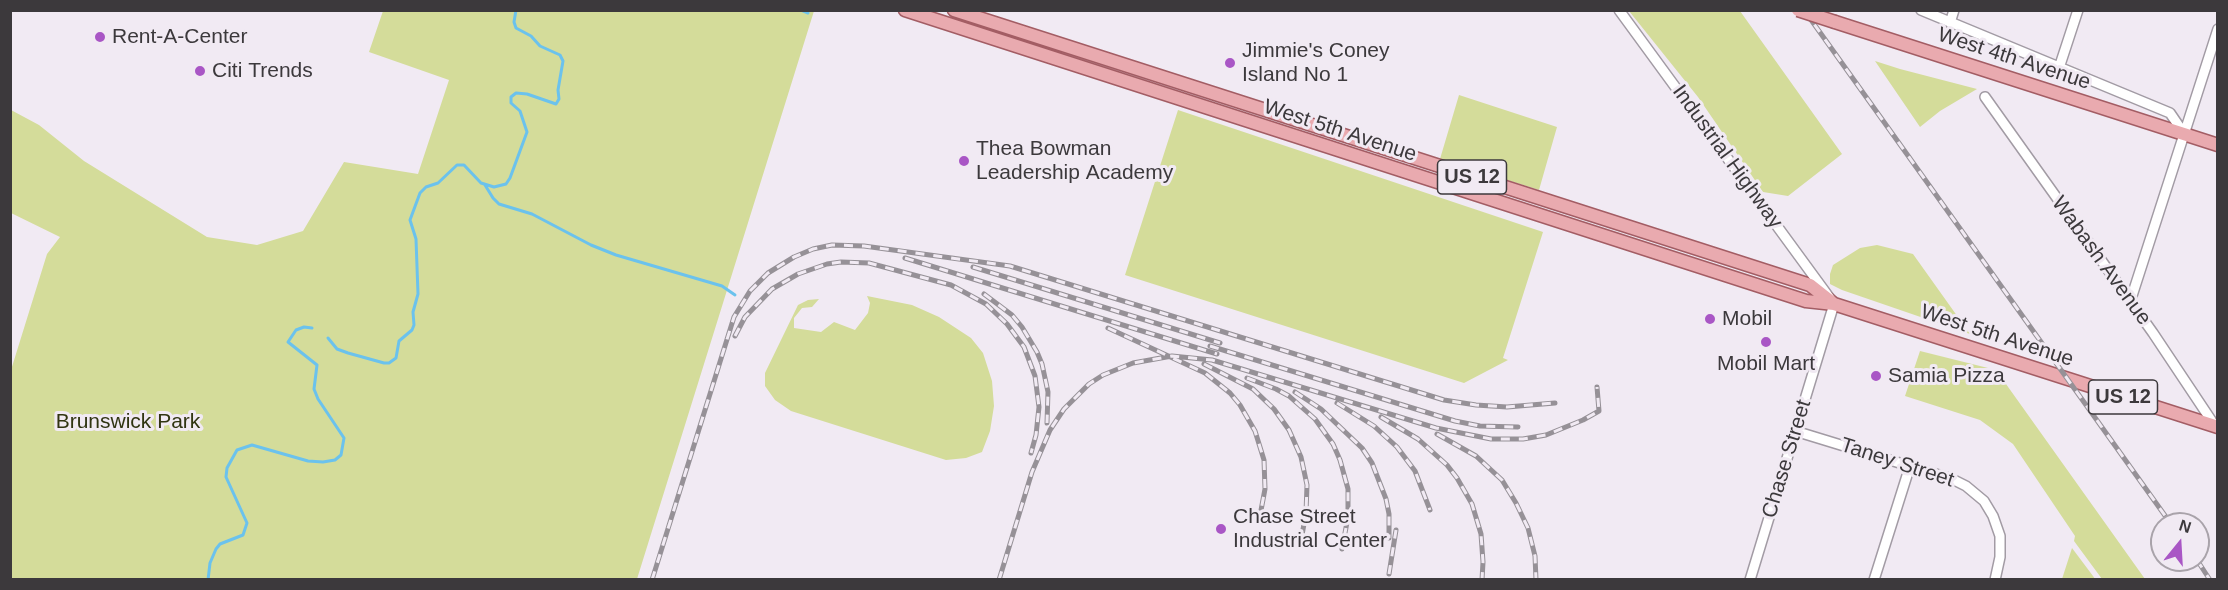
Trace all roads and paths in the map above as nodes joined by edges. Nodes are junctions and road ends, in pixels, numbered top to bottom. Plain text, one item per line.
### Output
1 (905, 10) edge
2 (1619, 10) edge
3 (1798, 10) edge
4 (1921, 10) edge
5 (1954, 10) edge
6 (2078, 10) edge
7 (958, 11) edge
8 (1950, 22) junction
9 (954, 26) junction
10 (2217, 29) edge
11 (1104, 58) junction
12 (2059, 68) junction
13 (1100, 73) junction
14 (1985, 97) dead end
15 (2184, 135) junction
16 (2217, 145) edge
17 (1432, 164) junction
18 (1427, 180) junction
19 (1648, 233) junction
20 (1643, 248) junction
21 (2130, 302) junction
22 (1834, 304) junction
23 (2216, 426) edge
24 (1795, 431) junction
25 (1910, 466) junction
26 (1750, 579) edge
27 (1874, 579) edge
28 (1995, 579) edge

1 - 9 main road, West 5th Avenue / US 12
2 - 22 street, Industrial Highway
3 - 15 main road, West 4th Avenue, bridge
4 - 8 street
5 - 8 street
6 - 12 street
7 - 9 street
7 - 11 main road, West 5th Avenue / US 12
8 - 12 street
9 - 13 main road, West 5th Avenue / US 12
10 - 15 street
11 - 13 main road
11 - 17 main road, West 5th Avenue / US 12
12 - 15 street
13 - 18 main road, West 5th Avenue / US 12
14 - 21 street, Wabash Avenue
15 - 16 main road, West 4th Avenue
15 - 21 street
17 - 18 main road
17 - 19 main road, West 5th Avenue / US 12
18 - 20 main road, West 5th Avenue / US 12
19 - 20 main road
19 - 22 main road, West 5th Avenue / US 12
20 - 22 main road, West 5th Avenue / US 12
21 - 23 street, Wabash Avenue
22 - 23 main road, West 5th Avenue / US 12
22 - 24 street, Chase Street
24 - 25 street, Taney Street
24 - 26 street, Chase Street
25 - 27 street
25 - 28 street, Taney Street

